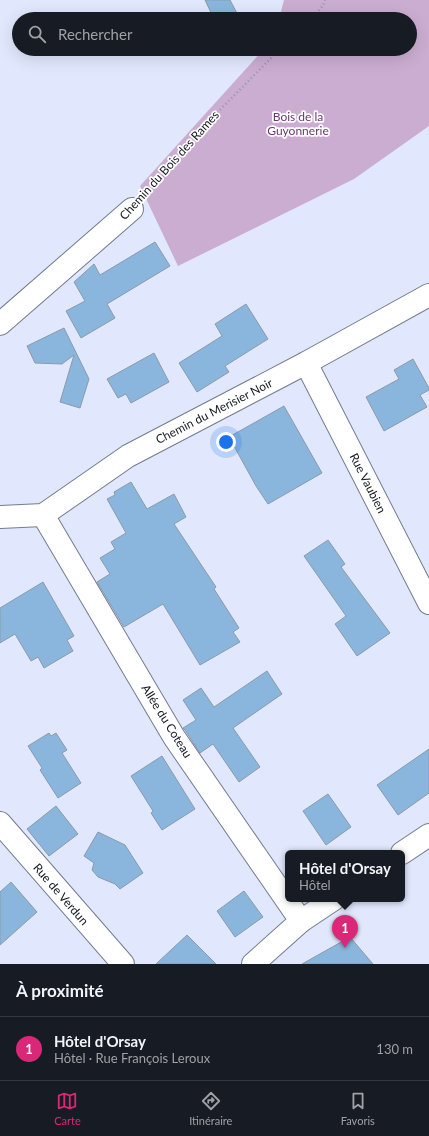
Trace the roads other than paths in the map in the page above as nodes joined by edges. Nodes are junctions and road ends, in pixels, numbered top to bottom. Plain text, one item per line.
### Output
1 (132, 209) road end
2 (429, 295) edge
3 (0, 324) edge
4 (306, 363) junction
5 (43, 515) junction
6 (0, 517) edge
7 (429, 603) edge
8 (0, 823) edge
9 (429, 835) edge
10 (405, 851) edge
11 (285, 898) edge
12 (288, 902) edge
13 (330, 902) edge
14 (301, 921) junction
15 (122, 964) edge
16 (253, 964) edge

1 - 3 street, Chemin du Bois des Rames
2 - 4 street, Chemin du Merisier Noir
4 - 5 street, Chemin du Merisier Noir
4 - 7 street, Rue Vaubien
5 - 6 street
5 - 11 street, Allée du Coteau
8 - 15 street, Rue de Verdun
9 - 10 street
12 - 14 street, Allée du Coteau
13 - 14 street
14 - 16 street

